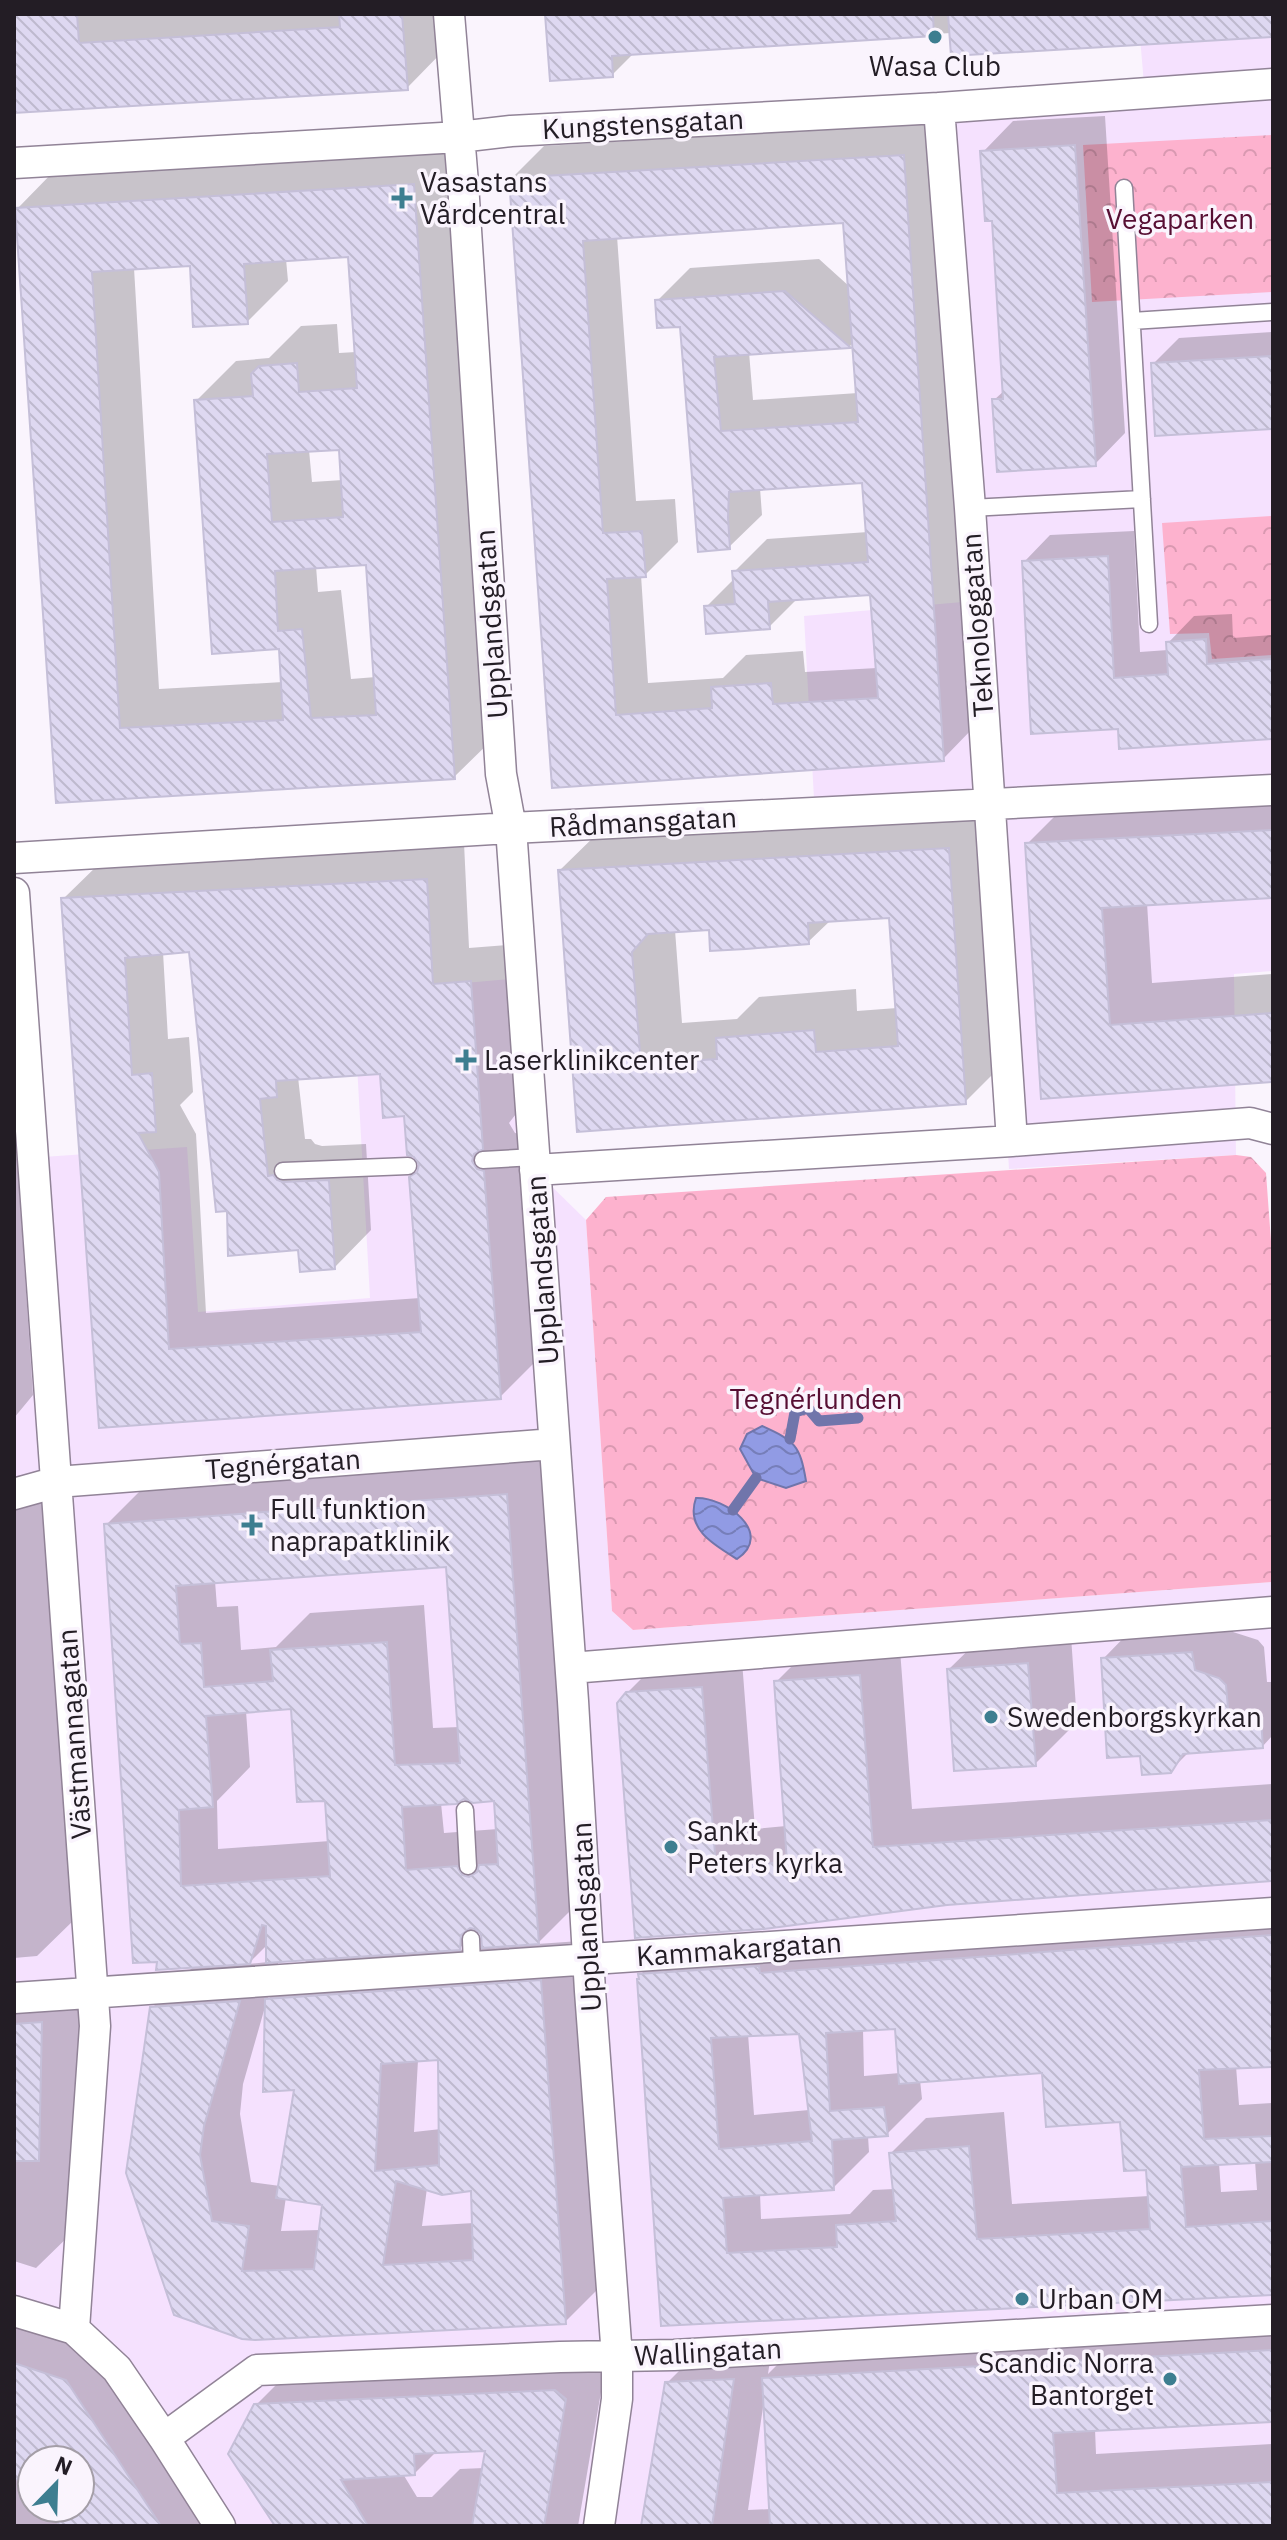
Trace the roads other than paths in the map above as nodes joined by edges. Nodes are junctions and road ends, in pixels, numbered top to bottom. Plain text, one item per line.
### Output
1 (449, 14) edge
2 (1273, 84) edge
3 (939, 108) junction
4 (459, 137) junction
5 (14, 163) edge
6 (1124, 188) dead end
7 (1273, 312) edge
8 (1132, 321) junction
9 (1142, 499) junction
10 (970, 508) junction
11 (1149, 624) dead end
12 (1273, 790) edge
13 (988, 803) junction
14 (511, 828) junction
15 (14, 858) edge
16 (14, 893) edge
17 (1273, 1129) edge
18 (1012, 1141) junction
19 (483, 1160) dead end
20 (534, 1163) junction
21 (408, 1166) dead end
22 (283, 1171) dead end
23 (554, 1444) junction
24 (57, 1482) junction
25 (14, 1494) edge
26 (1273, 1612) edge
27 (571, 1668) junction
28 (465, 1810) dead end
29 (468, 1866) dead end
30 (1273, 1913) edge
31 (589, 1959) junction
32 (92, 1992) junction
33 (14, 1998) edge
34 (14, 2311) edge
35 (1273, 2320) edge
36 (74, 2329) junction
37 (617, 2357) junction
38 (164, 2438) junction
39 (220, 2526) edge
40 (599, 2526) edge

1 - 4 street, Upplandsgatan
2 - 3 street, Kungstensgatan
3 - 4 street, Kungstensgatan
3 - 10 street, Teknologgatan
4 - 5 street, Kungstensgatan
4 - 14 street, Upplandsgatan
6 - 8 lane
7 - 8 lane
8 - 9 lane
9 - 10 lane
9 - 11 lane
10 - 13 street, Teknologgatan
12 - 13 street, Rådmansgatan
13 - 14 street, Rådmansgatan
13 - 18 street, Teknologgatan
14 - 15 street, Rådmansgatan
14 - 20 street, Upplandsgatan
16 - 24 street, Västmannagatan
17 - 18 street
18 - 20 street
19 - 20 lane
20 - 23 street, Upplandsgatan
21 - 22 lane
23 - 24 street, Tegnérgatan
23 - 27 street, Upplandsgatan
24 - 25 street, Tegnérgatan
24 - 32 street, Västmannagatan
26 - 27 street
27 - 31 street, Upplandsgatan
28 - 29 lane
30 - 31 street, Kammakargatan
31 - 32 street, Kammakargatan
31 - 37 street, Upplandsgatan
32 - 33 street, Kammakargatan
32 - 36 street, Västmannagatan
34 - 36 street
35 - 37 street, Wallingatan
36 - 38 street
37 - 38 street, Wallingatan
37 - 40 street, Upplandsgatan
38 - 39 street

